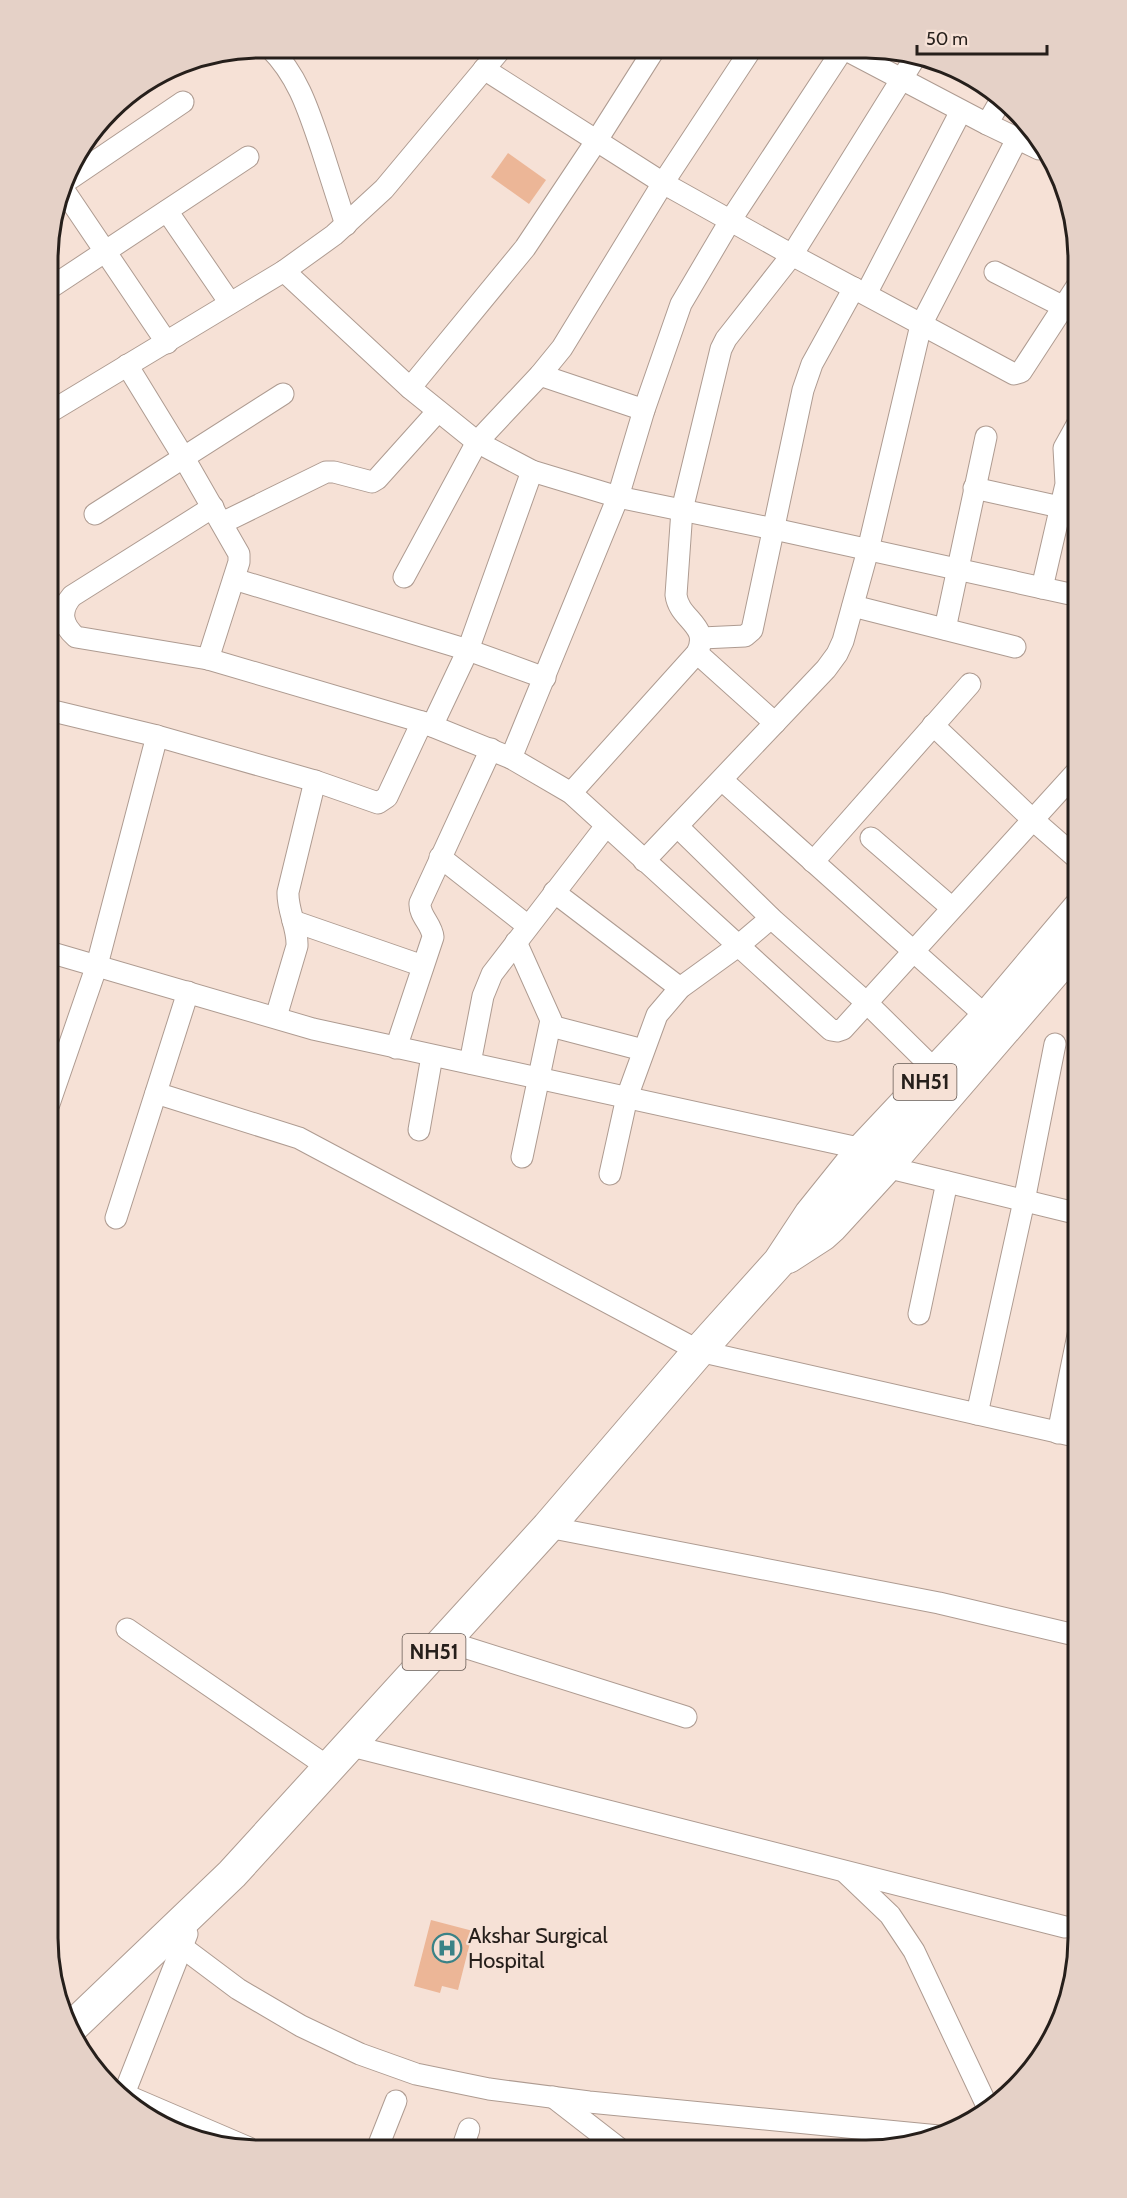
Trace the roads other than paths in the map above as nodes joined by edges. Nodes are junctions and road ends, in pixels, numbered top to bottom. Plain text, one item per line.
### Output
1 (279, 58) edge
2 (494, 58) edge
3 (649, 58) edge
4 (745, 58) edge
5 (837, 58) edge
6 (861, 58) edge
7 (911, 63) edge
8 (484, 69) junction
9 (901, 79) junction
10 (183, 102) dead end
11 (997, 107) edge
12 (961, 111) junction
13 (987, 124) junction
14 (597, 140) junction
15 (1017, 140) junction
16 (1033, 146) edge
17 (248, 157) dead end
18 (78, 173) edge
19 (663, 183) junction
20 (69, 198) edge
21 (167, 211) junction
22 (730, 221) junction
23 (346, 225) junction
24 (105, 251) junction
25 (792, 255) junction
26 (284, 271) junction
27 (995, 272) dead end
28 (59, 282) edge
29 (860, 291) junction
30 (1069, 299) edge
31 (230, 303) junction
32 (1064, 307) junction
33 (921, 325) junction
34 (167, 343) junction
35 (127, 365) junction
36 (540, 375) junction
37 (410, 388) junction
38 (283, 394) dead end
39 (59, 407) edge
40 (644, 410) junction
41 (438, 411) junction
42 (986, 437) dead end
43 (1069, 439) edge
44 (477, 442) junction
45 (184, 458) junction
46 (1069, 462) edge
47 (532, 471) junction
48 (1069, 480) edge
49 (974, 488) junction
50 (618, 497) junction
51 (1060, 507) junction
52 (682, 510) junction
53 (96, 514) dead end
54 (218, 515) junction
55 (774, 529) junction
56 (868, 550) junction
57 (958, 570) junction
58 (404, 576) dead end
59 (234, 579) junction
60 (1042, 588) junction
61 (1069, 594) edge
62 (853, 606) junction
63 (945, 629) junction
64 (700, 646) junction
65 (1015, 647) dead end
66 (468, 650) junction
67 (208, 659) junction
68 (544, 678) junction
69 (970, 684) dead end
70 (59, 712) edge
71 (775, 723) junction
72 (427, 724) junction
73 (933, 725) junction
74 (157, 736) junction
75 (491, 749) junction
76 (511, 758) junction
77 (722, 780) junction
78 (315, 781) junction
79 (1069, 781) edge
80 (571, 793) junction
81 (1032, 819) junction
82 (606, 826) junction
83 (678, 827) junction
84 (871, 838) dead end
85 (1069, 851) edge
86 (440, 857) junction
87 (644, 861) junction
88 (813, 862) junction
89 (554, 892) junction
90 (952, 908) junction
91 (771, 918) junction
92 (1069, 920) edge
93 (293, 921) junction
94 (522, 934) junction
95 (738, 946) junction
96 (913, 952) junction
97 (1069, 954) edge
98 (59, 955) edge
99 (97, 965) junction
100 (423, 966) junction
101 (680, 988) junction
102 (188, 992) junction
103 (867, 1003) junction
104 (276, 1017) junction
105 (987, 1017) junction
106 (551, 1026) junction
107 (1055, 1044) dead end
108 (396, 1048) junction
109 (643, 1050) junction
110 (432, 1056) junction
111 (470, 1063) junction
112 (936, 1071) junction
113 (59, 1076) edge
114 (540, 1078) junction
115 (156, 1093) junction
116 (627, 1097) junction
117 (419, 1130) dead end
118 (522, 1157) dead end
119 (874, 1158) junction
120 (610, 1174) dead end
121 (947, 1182) junction
122 (1024, 1201) junction
123 (1068, 1212) edge
124 (116, 1218) dead end
125 (919, 1314) dead end
126 (699, 1351) junction
127 (977, 1414) junction
128 (1068, 1435) edge
129 (549, 1527) junction
130 (127, 1629) dead end
131 (1068, 1633) edge
132 (445, 1641) junction
133 (686, 1717) dead end
134 (338, 1756) junction
135 (843, 1871) junction
136 (198, 1906) junction
137 (1065, 1928) dead end
138 (182, 1947) junction
139 (77, 2022) edge
140 (124, 2086) edge
141 (553, 2097) junction
142 (396, 2101) dead end
143 (985, 2101) edge
144 (150, 2106) edge
145 (915, 2134) edge
146 (218, 2135) edge
147 (381, 2140) edge
148 (608, 2140) edge

1 - 23 street
2 - 8 street
3 - 14 street
4 - 19 street
5 - 22 street
6 - 9 street
7 - 9 street
8 - 14 street
8 - 23 street
9 - 12 street
9 - 25 street
10 - 18 street
11 - 13 street
12 - 13 street
12 - 29 street
13 - 15 street
14 - 19 street
14 - 37 street
15 - 16 street
15 - 33 street
17 - 21 street
19 - 22 street
19 - 36 street
20 - 24 street
21 - 24 street
21 - 31 street
22 - 25 street
22 - 40 street
23 - 26 street
24 - 28 street
24 - 34 street
25 - 29 street
25 - 52 street
26 - 31 street
26 - 37 street
27 - 32 street
29 - 33 street
29 - 55 street
30 - 32 street
31 - 34 street
32 - 33 street
33 - 56 street
34 - 35 street
35 - 39 street
35 - 45 street
36 - 40 street
36 - 44 street
37 - 41 street
38 - 45 street
40 - 50 street
41 - 44 street
41 - 54 street
42 - 49 street
43 - 46 street
44 - 47 street
44 - 58 street
45 - 53 street
45 - 54 street
47 - 50 street
47 - 66 street
48 - 51 street
49 - 51 street
49 - 57 street
50 - 52 street
50 - 68 street
51 - 60 street
52 - 55 street
52 - 64 street
54 - 59 street
54 - 67 street
55 - 56 street
55 - 64 street
56 - 57 street
56 - 62 street
57 - 60 street
57 - 63 street
59 - 66 street
59 - 67 street
60 - 61 street
62 - 63 street
62 - 71 street
63 - 65 street
64 - 71 street
64 - 80 street
66 - 68 street
66 - 72 street
67 - 72 street
68 - 76 street
69 - 73 street
70 - 74 street
71 - 77 street
72 - 75 street
72 - 78 street
73 - 81 street
73 - 88 street
74 - 78 street
74 - 99 street
75 - 76 street
75 - 86 street
76 - 80 street
77 - 83 street
77 - 88 street
78 - 93 street
79 - 81 street
80 - 82 street
81 - 85 street
81 - 90 street
82 - 87 street
82 - 89 street
83 - 87 street
83 - 91 street
84 - 90 street
86 - 94 street
86 - 100 street
87 - 95 street
88 - 96 street
89 - 94 street
89 - 101 street
90 - 96 street
91 - 95 street
91 - 103 street
92 - 105 highway, NH51
93 - 100 street
93 - 104 street
94 - 106 street
94 - 111 street
95 - 101 street
95 - 103 street
96 - 103 street
96 - 105 street
97 - 119 highway, NH51
98 - 99 street
99 - 102 street
99 - 113 street
100 - 108 street
101 - 109 street
102 - 104 street
102 - 115 street
103 - 112 street
104 - 108 street
105 - 112 highway, NH51
106 - 109 street
106 - 114 street
107 - 122 street
108 - 110 street
109 - 116 street
110 - 111 street
110 - 117 street
111 - 114 street
112 - 119 highway, NH51
114 - 116 street
114 - 118 street
115 - 124 street
115 - 126 street
116 - 119 street
116 - 120 street
119 - 121 street
119 - 126 highway, NH51
121 - 122 street
121 - 125 street
122 - 123 street
122 - 127 street
126 - 127 street
126 - 129 highway, NH51
127 - 128 street
129 - 131 street
129 - 132 highway, NH51
130 - 134 street
132 - 133 street
132 - 134 highway, NH51
134 - 135 street
134 - 136 highway, NH51
135 - 137 street
135 - 143 street
136 - 138 street
136 - 139 highway, NH51
138 - 140 street
138 - 141 street
141 - 145 street
141 - 148 street
142 - 147 street
144 - 146 street

